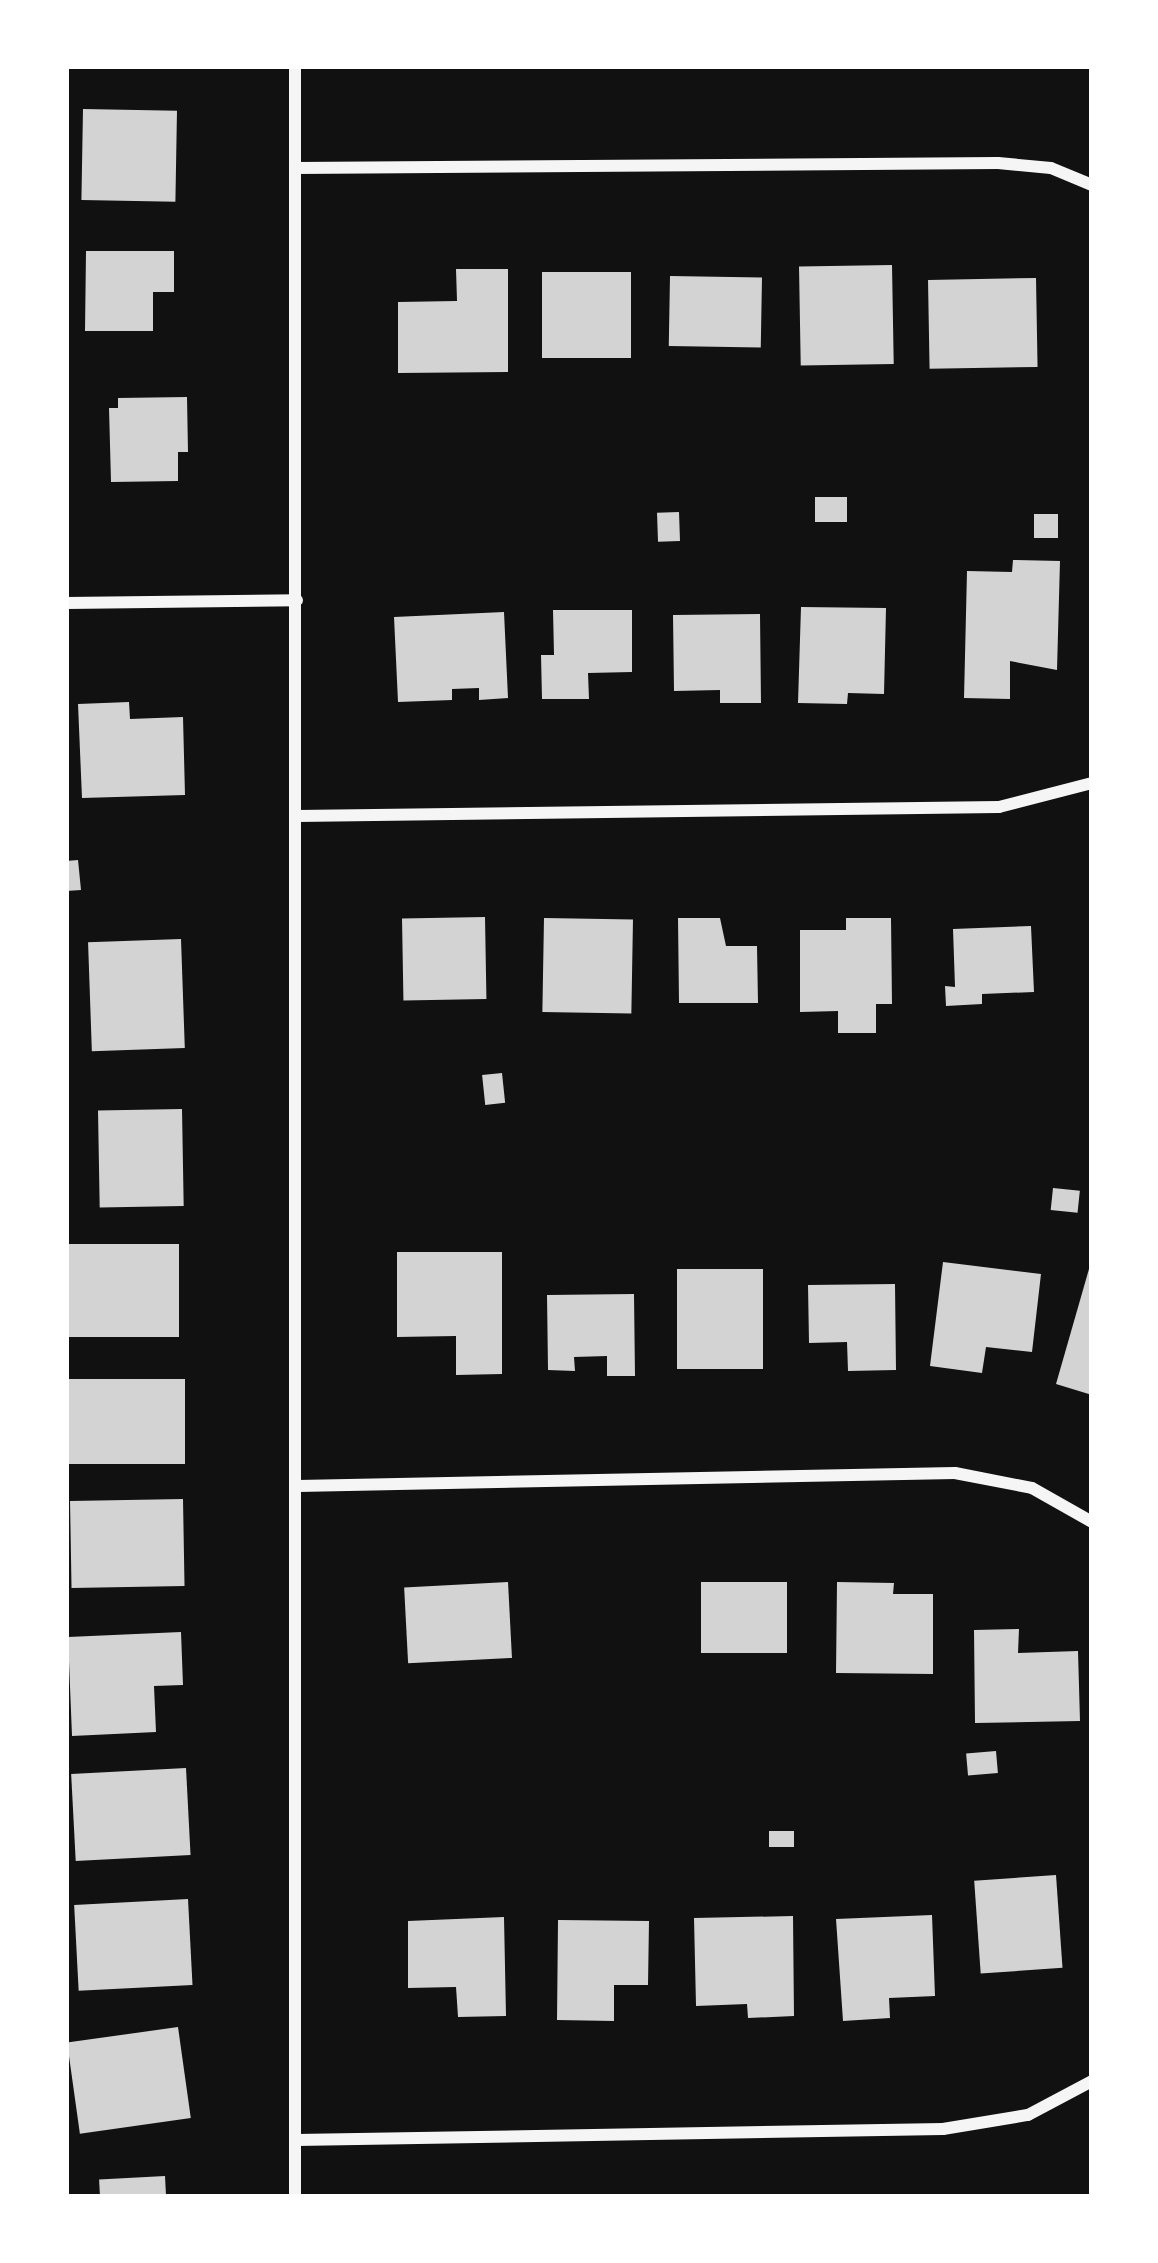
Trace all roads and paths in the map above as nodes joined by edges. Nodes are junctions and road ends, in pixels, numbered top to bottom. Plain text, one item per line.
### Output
1 (295, 66) edge
2 (295, 167) junction
3 (1092, 184) edge
4 (297, 600) junction
5 (66, 602) edge
6 (1092, 783) edge
7 (297, 816) junction
8 (298, 1486) junction
9 (1092, 1522) edge
10 (1092, 2081) edge
11 (296, 2140) junction
12 (296, 2197) edge

1 - 2 street
2 - 3 street
2 - 4 street
4 - 5 street
4 - 7 street
6 - 7 street
7 - 8 street
8 - 9 street
8 - 11 street
10 - 11 street
11 - 12 street

